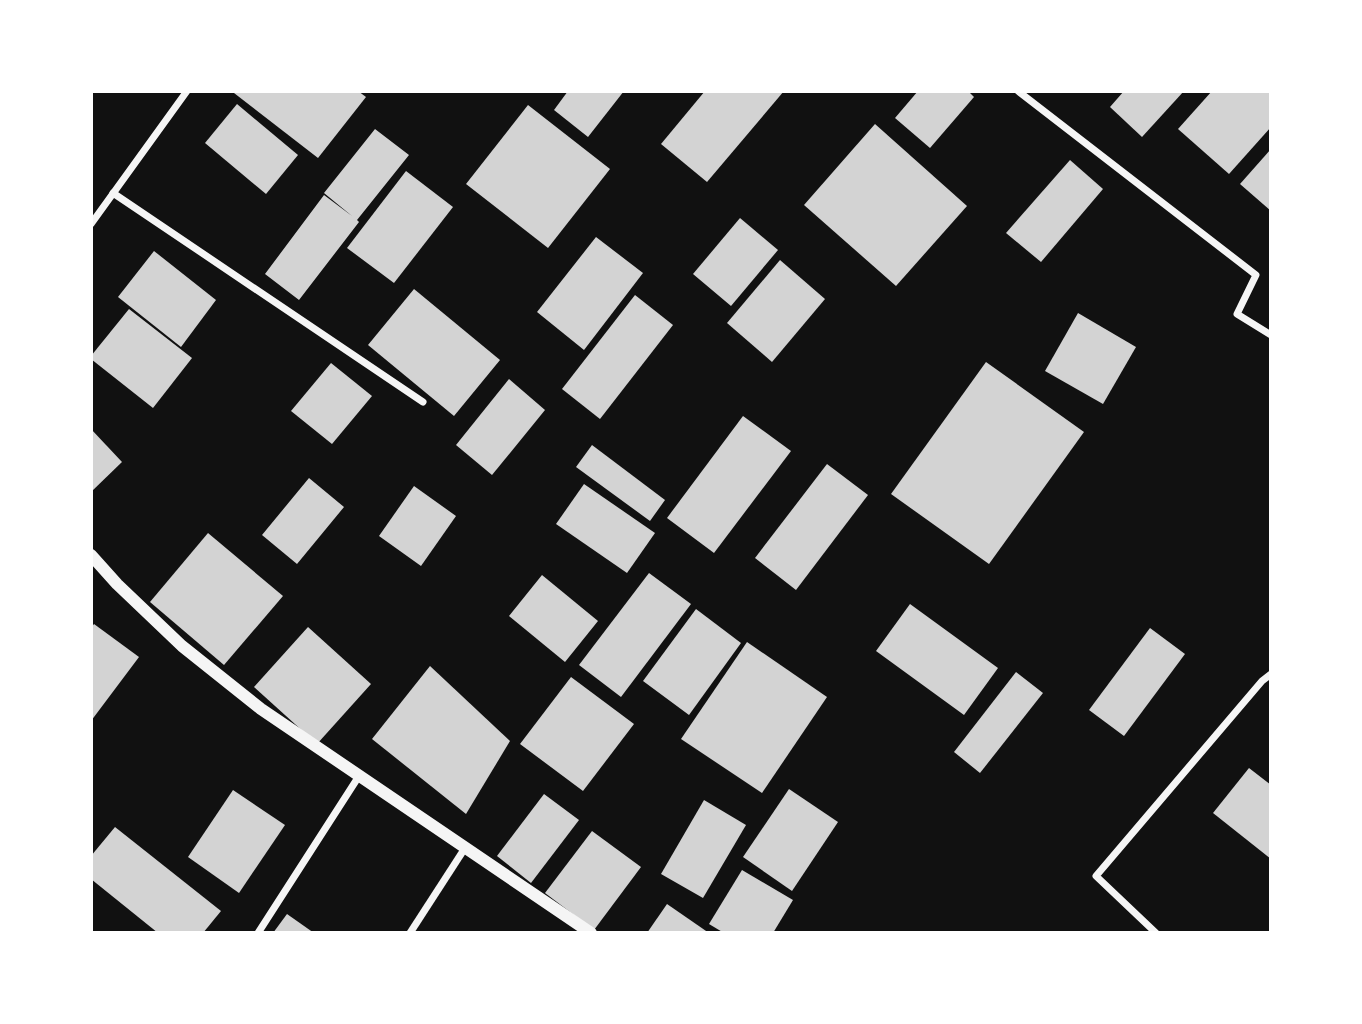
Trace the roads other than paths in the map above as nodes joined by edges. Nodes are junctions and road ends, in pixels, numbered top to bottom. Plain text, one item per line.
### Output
1 (187, 91) edge
2 (1018, 91) edge
3 (113, 193) junction
4 (91, 224) edge
5 (1271, 335) edge
6 (423, 402) dead end
7 (91, 555) edge
8 (1271, 674) edge
9 (359, 776) junction
10 (465, 848) junction
11 (258, 933) edge
12 (410, 933) edge
13 (591, 933) edge
14 (1156, 933) edge

1 - 3 street
2 - 5 street
3 - 4 street
3 - 6 street
7 - 9 street
8 - 14 street
9 - 10 street
9 - 11 street
10 - 12 street
10 - 13 street

